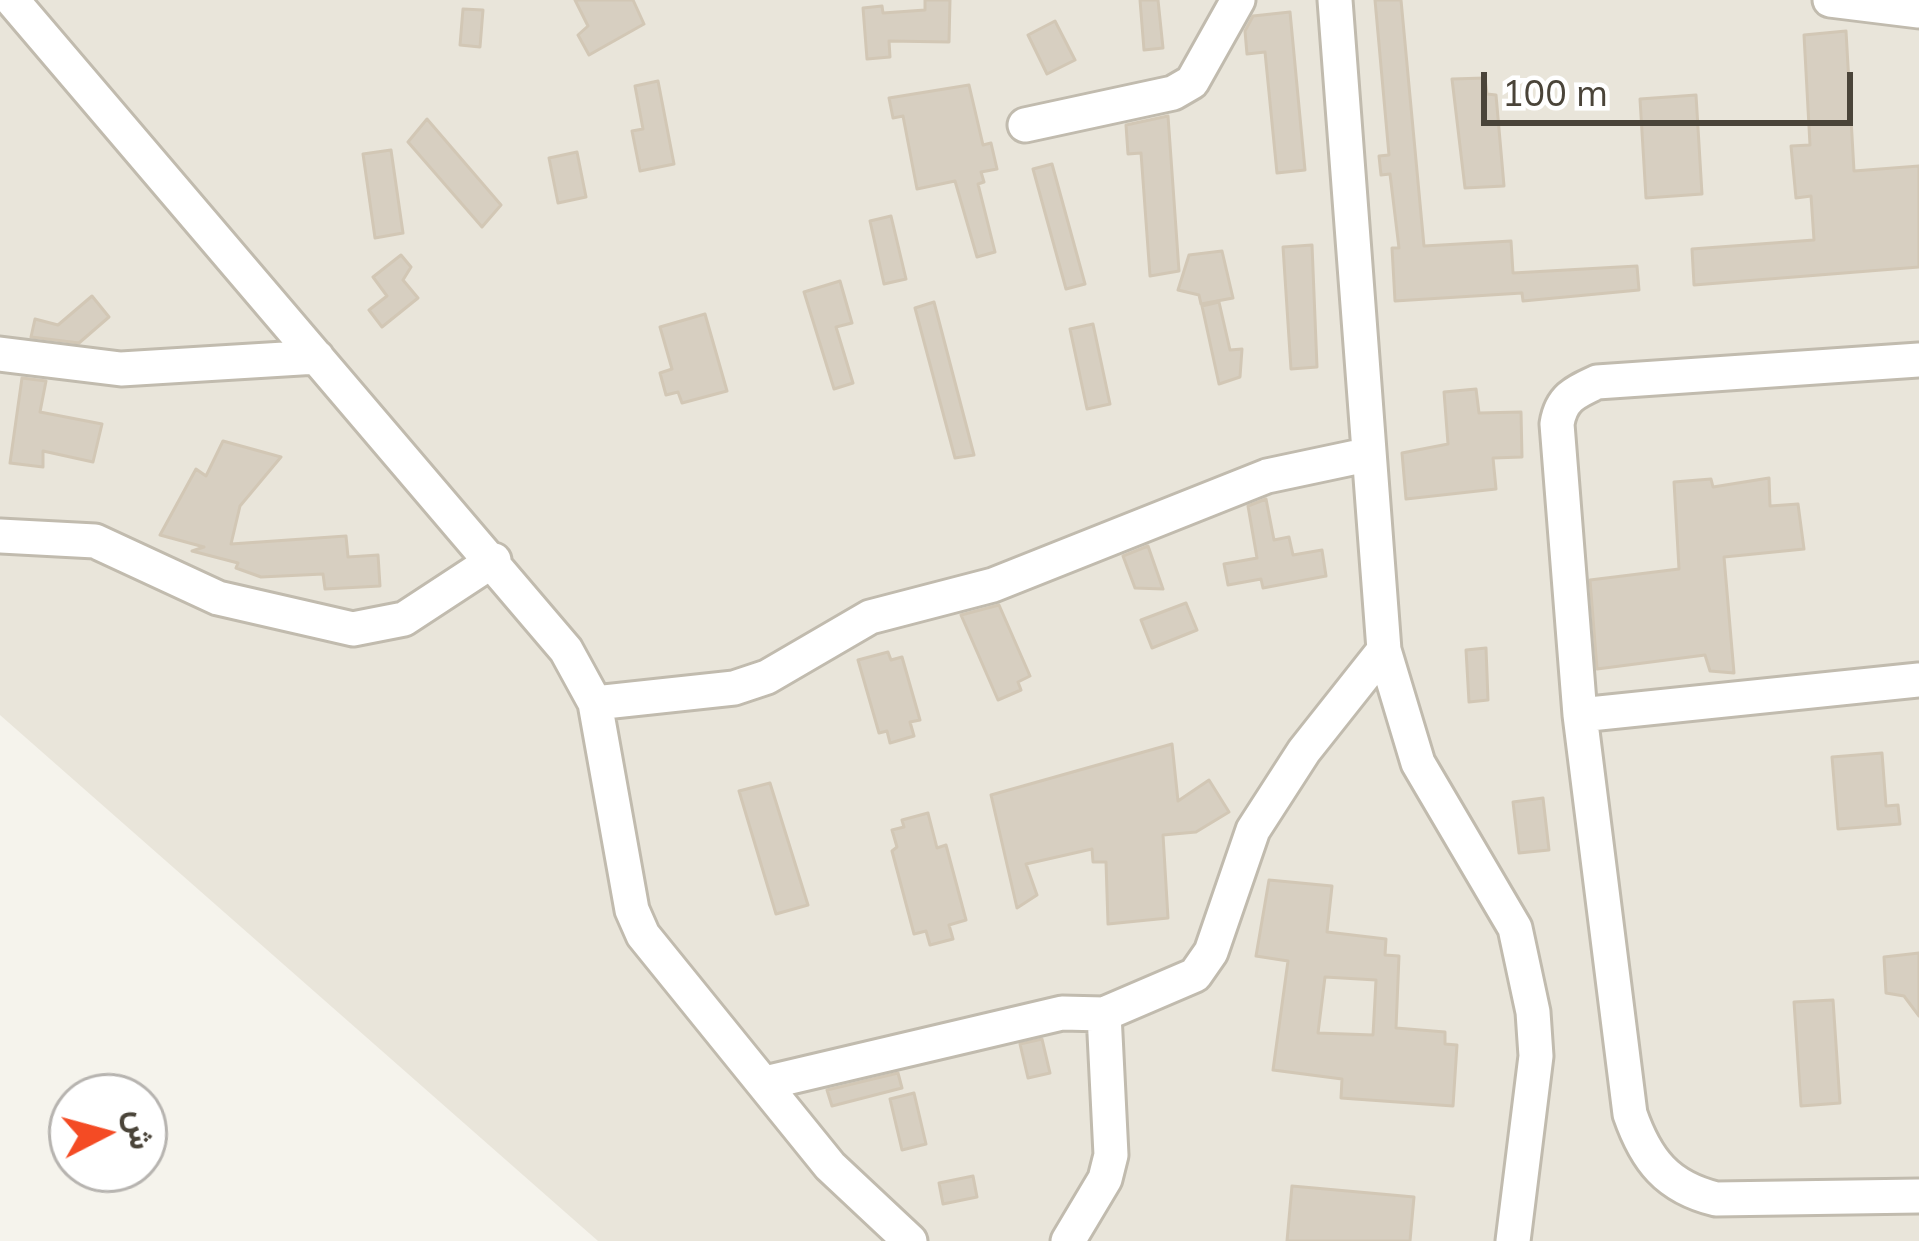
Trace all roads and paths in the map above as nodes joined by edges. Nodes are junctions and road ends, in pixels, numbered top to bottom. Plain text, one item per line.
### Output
1 (12, 0) edge
2 (1238, 0) edge
3 (1335, 0) edge
4 (1831, 0) edge
5 (1919, 10) edge
6 (1025, 125) dead end
7 (0, 354) edge
8 (317, 357) junction
9 (1919, 360) edge
10 (1366, 454) junction
11 (0, 536) edge
12 (494, 560) junction
13 (1384, 650) junction
14 (1919, 680) edge
15 (595, 703) junction
16 (1580, 716) junction
17 (1104, 1014) junction
18 (765, 1083) junction
19 (1919, 1196) edge
20 (910, 1241) edge
21 (1068, 1241) edge
22 (1513, 1241) edge

1 - 8 street
2 - 6 street
3 - 10 street
4 - 5 street
7 - 8 street
8 - 12 street
9 - 16 street
10 - 13 street
10 - 15 street
11 - 12 street
12 - 15 street
13 - 17 street
13 - 22 street
14 - 16 street
15 - 18 street
16 - 19 street
17 - 18 street
17 - 21 street
18 - 20 street

